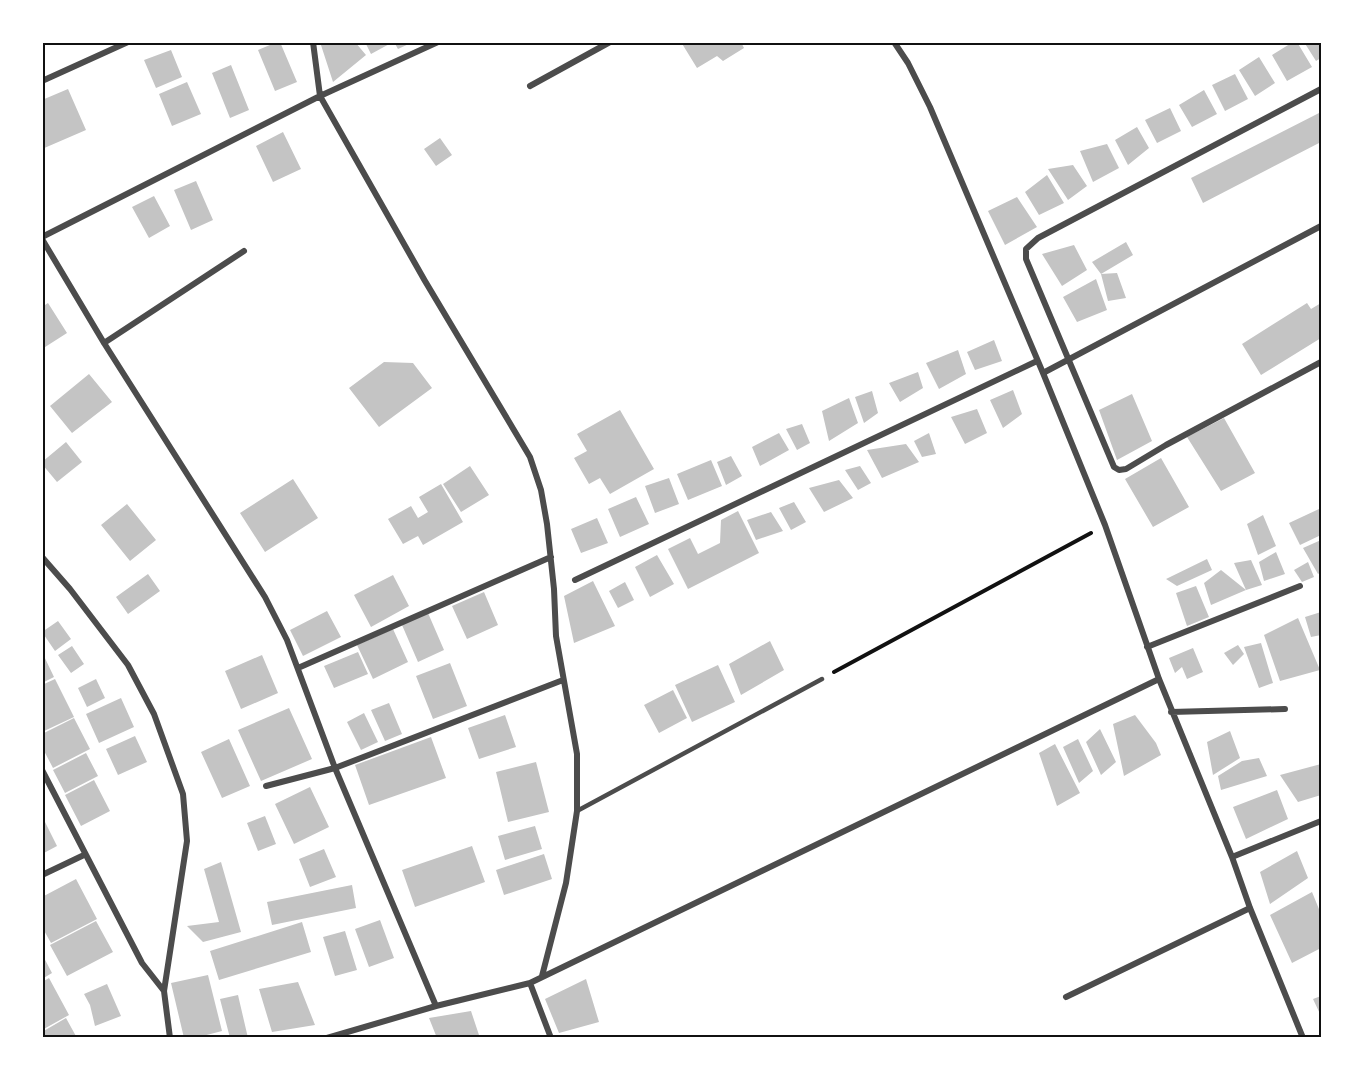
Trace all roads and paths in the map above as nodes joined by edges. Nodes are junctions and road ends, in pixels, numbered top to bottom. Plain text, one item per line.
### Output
1 (128, 42) edge
2 (314, 42) edge
3 (438, 42) edge
4 (610, 42) edge
5 (894, 42) edge
6 (42, 81) edge
7 (530, 86) dead end
8 (1321, 88) edge
9 (320, 96) junction
10 (1321, 225) edge
11 (42, 238) edge
12 (244, 251) dead end
13 (104, 343) junction
14 (1069, 360) junction
15 (1037, 361) junction
16 (1321, 362) edge
17 (1043, 373) junction
18 (1105, 525) junction
19 (42, 557) edge
20 (551, 557) junction
21 (575, 579) dead end
22 (1300, 586) dead end
23 (1147, 646) junction
24 (297, 668) junction
25 (822, 679) joint
26 (563, 680) junction
27 (1159, 680) junction
28 (1285, 709) dead end
29 (1171, 712) junction
30 (335, 768) junction
31 (42, 770) edge
32 (266, 786) dead end
33 (577, 811) junction
34 (1321, 821) edge
35 (84, 855) junction
36 (1232, 857) junction
37 (42, 875) edge
38 (1250, 908) junction
39 (542, 976) junction
40 (530, 983) junction
41 (164, 991) junction
42 (1066, 998) dead end
43 (436, 1006) junction
44 (334, 1037) edge
45 (170, 1038) edge
46 (327, 1038) edge
47 (551, 1038) edge
48 (1303, 1038) edge

1 - 6 street
2 - 9 street
3 - 9 street
4 - 7 street
5 - 15 street
8 - 14 street
9 - 11 street
9 - 20 street
10 - 14 street
11 - 13 street
12 - 13 street
13 - 24 street
14 - 16 street
14 - 17 street
15 - 17 street
15 - 21 street
17 - 18 street
18 - 23 street
18 - 25 path
19 - 41 street
20 - 24 street
20 - 26 street
22 - 23 street
23 - 27 street
24 - 30 street
25 - 33 lane
26 - 30 street
26 - 33 street
27 - 29 street
27 - 39 street
28 - 29 street
29 - 36 street
30 - 32 street
30 - 43 street
31 - 35 street
33 - 39 street
34 - 36 street
35 - 37 street
35 - 41 street
36 - 38 street
38 - 42 street
38 - 48 street
39 - 40 street
40 - 43 street
40 - 47 street
41 - 45 street
43 - 44 street
44 - 46 street

